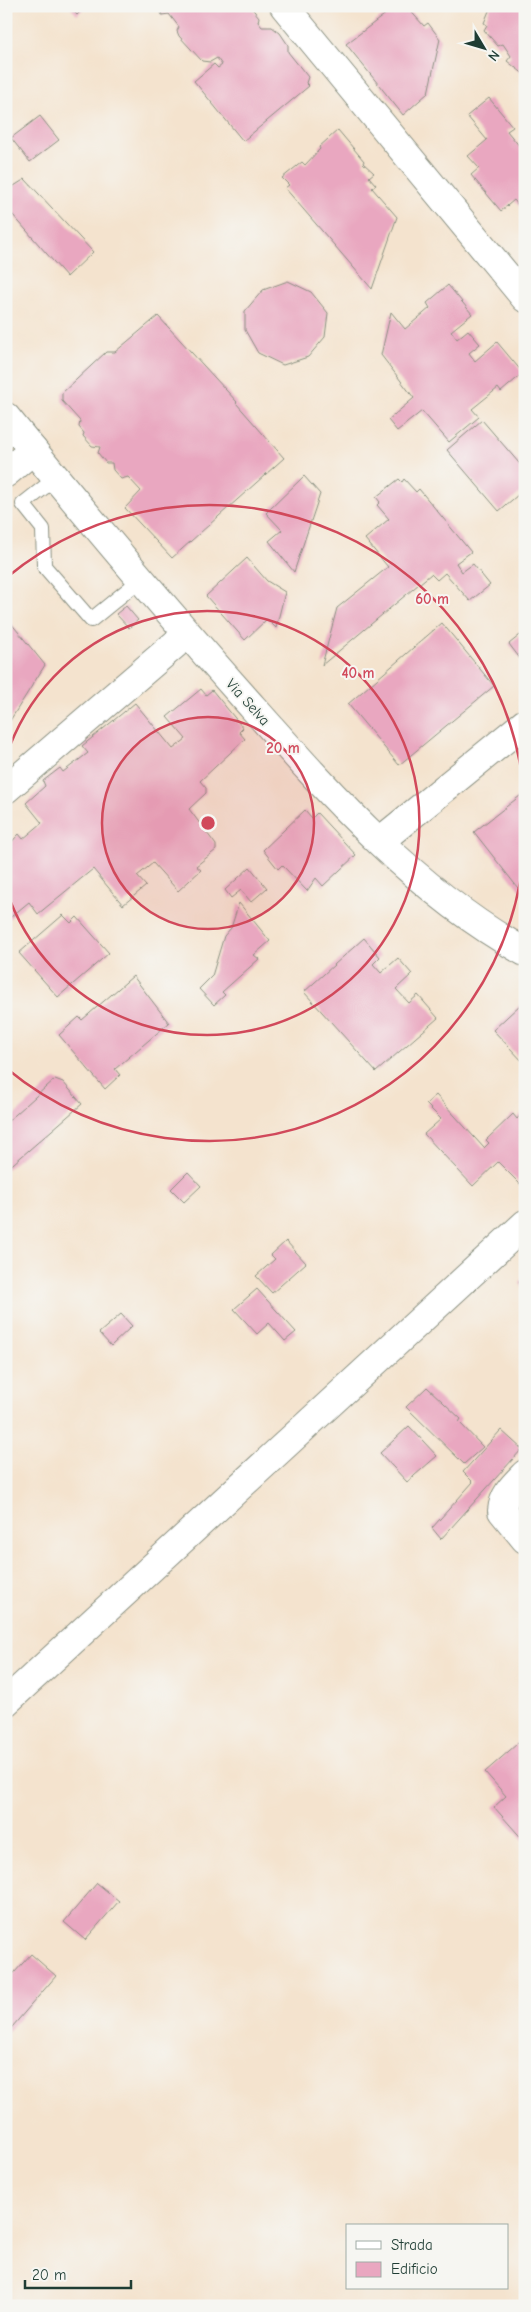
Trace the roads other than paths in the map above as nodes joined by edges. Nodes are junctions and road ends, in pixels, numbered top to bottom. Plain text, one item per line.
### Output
1 (284, 6) edge
2 (525, 298) edge
3 (6, 417) edge
4 (33, 450) junction
5 (6, 473) edge
6 (56, 478) junction
7 (140, 580) junction
8 (187, 634) junction
9 (525, 722) edge
10 (6, 789) edge
11 (380, 841) junction
12 (525, 952) edge
13 (525, 1224) edge
14 (525, 1474) edge
15 (525, 1539) edge
16 (6, 1702) edge

1 - 2 street
3 - 4 street, Via Selva
4 - 5 street
4 - 6 street, Via Selva
6 - 7 street, Via Selva
6 - 7 lane
7 - 8 street, Via Selva
8 - 10 street
8 - 11 street, Via Selva
9 - 11 street
11 - 12 street, Via Selva
13 - 16 street
14 - 15 street

